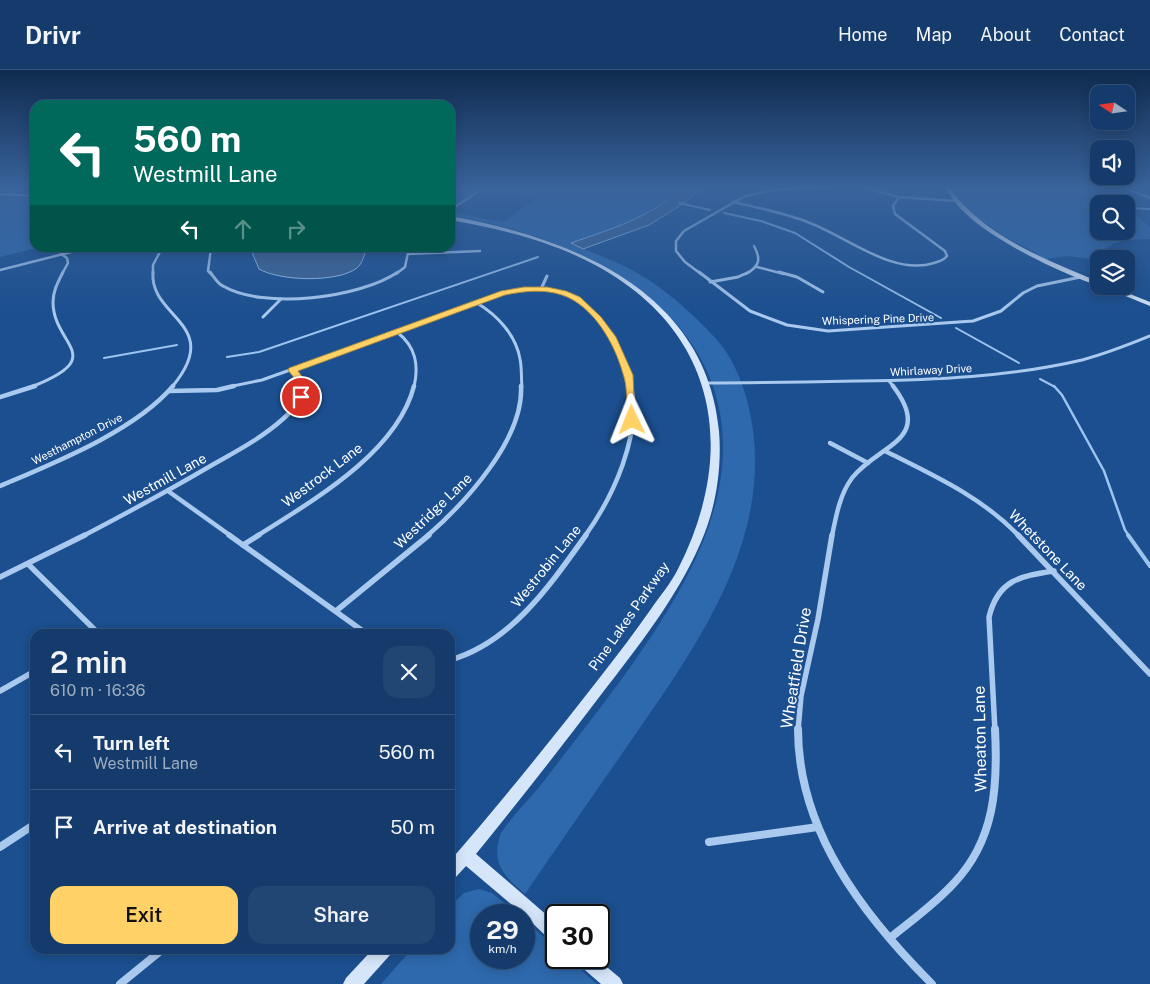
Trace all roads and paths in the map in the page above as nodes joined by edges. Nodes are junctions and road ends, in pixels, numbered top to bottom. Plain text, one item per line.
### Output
1 (503, 229) edge
2 (686, 229) edge
3 (822, 229) edge
4 (914, 229) edge
5 (990, 229) edge
6 (754, 246) dead end
7 (480, 251) dead end
8 (70, 252) edge
9 (160, 252) edge
10 (209, 252) edge
11 (61, 254) junction
12 (408, 254) joint
13 (757, 267) junction
14 (0, 270) edge
15 (547, 276) dead end
16 (1081, 277) junction
17 (1090, 280) edge
18 (710, 282) junction
19 (541, 289) junction
20 (823, 292) dead end
21 (1127, 295) edge
22 (282, 298) junction
23 (477, 303) junction
24 (1150, 304) edge
25 (263, 317) dead end
26 (397, 332) junction
27 (1150, 336) edge
28 (292, 370) junction
29 (889, 381) junction
30 (707, 384) junction
31 (169, 391) junction
32 (0, 397) edge
33 (830, 443) dead end
34 (885, 451) junction
35 (868, 463) junction
36 (0, 486) edge
37 (168, 491) junction
38 (243, 545) junction
39 (28, 564) junction
40 (1054, 571) junction
41 (0, 577) edge
42 (336, 611) junction
43 (94, 629) edge
44 (360, 629) edge
45 (455, 659) edge
46 (30, 674) edge
47 (1150, 674) edge
48 (0, 691) edge
49 (818, 826) junction
50 (30, 827) edge
51 (709, 842) dead end
52 (0, 847) edge
53 (465, 855) junction
54 (455, 867) edge
55 (545, 924) edge
56 (890, 938) junction
57 (158, 954) edge
58 (379, 954) edge
59 (597, 969) edge
60 (120, 984) edge
61 (352, 984) edge
62 (614, 984) edge
63 (932, 984) edge

1 - 30 street, Pine Lakes Parkway
2 - 18 street, Whispering Pine Drive
3 - 4 street
5 - 16 street
6 - 13 street
7 - 12 street
8 - 11 street
9 - 31 street, Westhampton Drive
10 - 22 street
11 - 14 street
11 - 32 street
12 - 22 street
13 - 18 street
13 - 20 street
15 - 19 street
16 - 17 street
16 - 18 street, Whispering Pine Drive
19 - 23 street, Westrobin Lane
19 - 45 street, Westrobin Lane
21 - 24 street
22 - 25 street
23 - 26 street, Westrobin Lane
23 - 42 street, Westridge Lane
26 - 28 street, Westrobin Lane
26 - 38 street, Westrock Lane
27 - 29 street, Whirlaway Drive
28 - 31 street, Westrobin Lane
28 - 37 street, Westmill Lane
29 - 30 street, Whirlaway Drive
29 - 34 street, Wheatfield Drive
30 - 53 street, Pine Lakes Parkway
31 - 36 street, Westhampton Drive
33 - 35 street
34 - 35 street, Wheatfield Drive
34 - 40 street, Whetstone Lane
35 - 49 street, Wheatfield Drive
37 - 38 street
37 - 39 street, Westmill Lane
38 - 42 street
39 - 41 street, Westmill Lane
39 - 43 street
40 - 47 street, Whetstone Lane
40 - 56 street, Wheaton Lane
42 - 44 street
46 - 48 street
49 - 51 street
49 - 56 street, Wheatfield Drive
50 - 52 street
53 - 54 street, Pine Lakes Parkway
53 - 55 street
56 - 63 street, Wheatfield Drive
57 - 60 street
58 - 61 street
59 - 62 street

